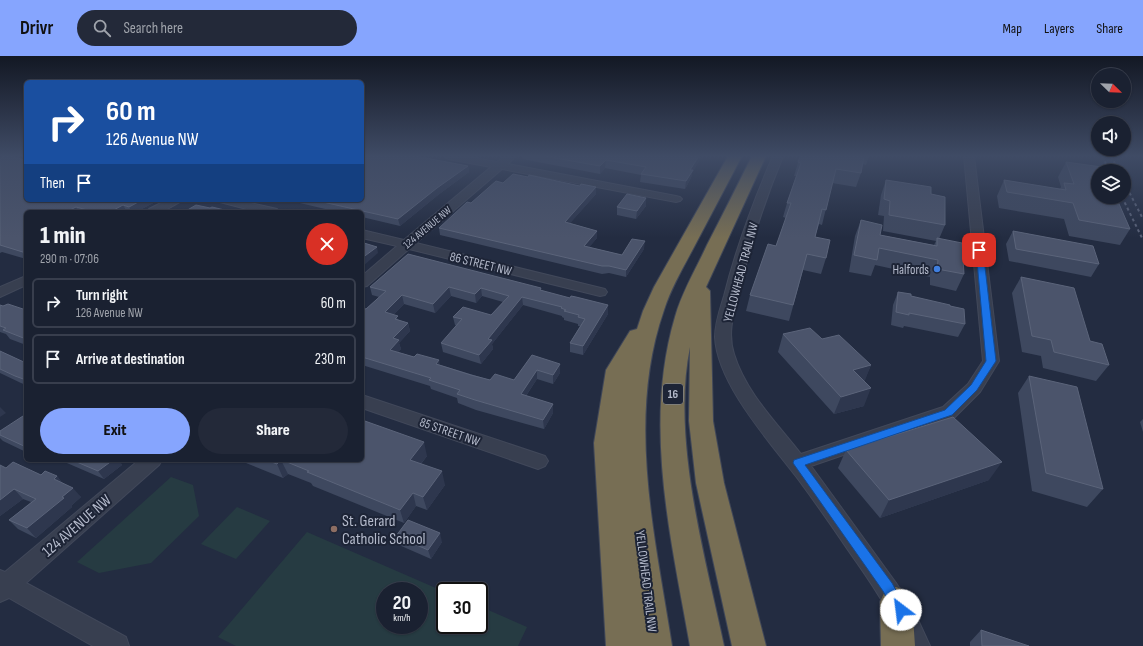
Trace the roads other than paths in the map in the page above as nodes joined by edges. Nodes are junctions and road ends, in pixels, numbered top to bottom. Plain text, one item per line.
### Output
1 (479, 184) edge
2 (594, 184) edge
3 (720, 184) edge
4 (746, 184) edge
5 (768, 184) edge
6 (973, 184) edge
7 (676, 199) dead end
8 (172, 202) edge
9 (232, 202) edge
10 (157, 210) edge
11 (265, 210) edge
12 (364, 234) edge
13 (406, 245) junction
14 (0, 280) edge
15 (700, 280) junction
16 (364, 281) edge
17 (22, 285) edge
18 (600, 292) dead end
19 (0, 294) edge
20 (653, 311) junction
21 (364, 402) edge
22 (538, 461) dead end
23 (150, 462) edge
24 (798, 463) junction
25 (2, 586) edge
26 (737, 596) junction
27 (896, 602) junction
28 (117, 646) edge
29 (623, 646) edge
30 (655, 646) edge
31 (706, 646) edge
32 (749, 646) edge
33 (756, 646) edge
34 (898, 646) edge
35 (918, 646) edge

1 - 13 street, 124 AVENUE NW
2 - 7 street
3 - 20 highway, YELLOWHEAD TRAIL NW
4 - 15 highway, YELLOWHEAD TRAIL NW / 16
5 - 24 street, YELLOWHEAD TRAIL NW
6 - 24 street
8 - 10 street
9 - 11 street
12 - 13 street, 86 STREET NW
13 - 16 street, 124 AVENUE NW
13 - 18 street, 86 STREET NW
14 - 17 street
15 - 26 highway
15 - 31 highway, YELLOWHEAD TRAIL NW / 16
17 - 19 street
20 - 29 highway
20 - 30 highway, YELLOWHEAD TRAIL NW
21 - 22 street, 85 STREET NW
23 - 25 street, 124 AVENUE NW
24 - 27 street, YELLOWHEAD TRAIL NW
25 - 28 street
26 - 32 highway
26 - 33 highway
27 - 34 highway
27 - 35 street, YELLOWHEAD TRAIL NW

